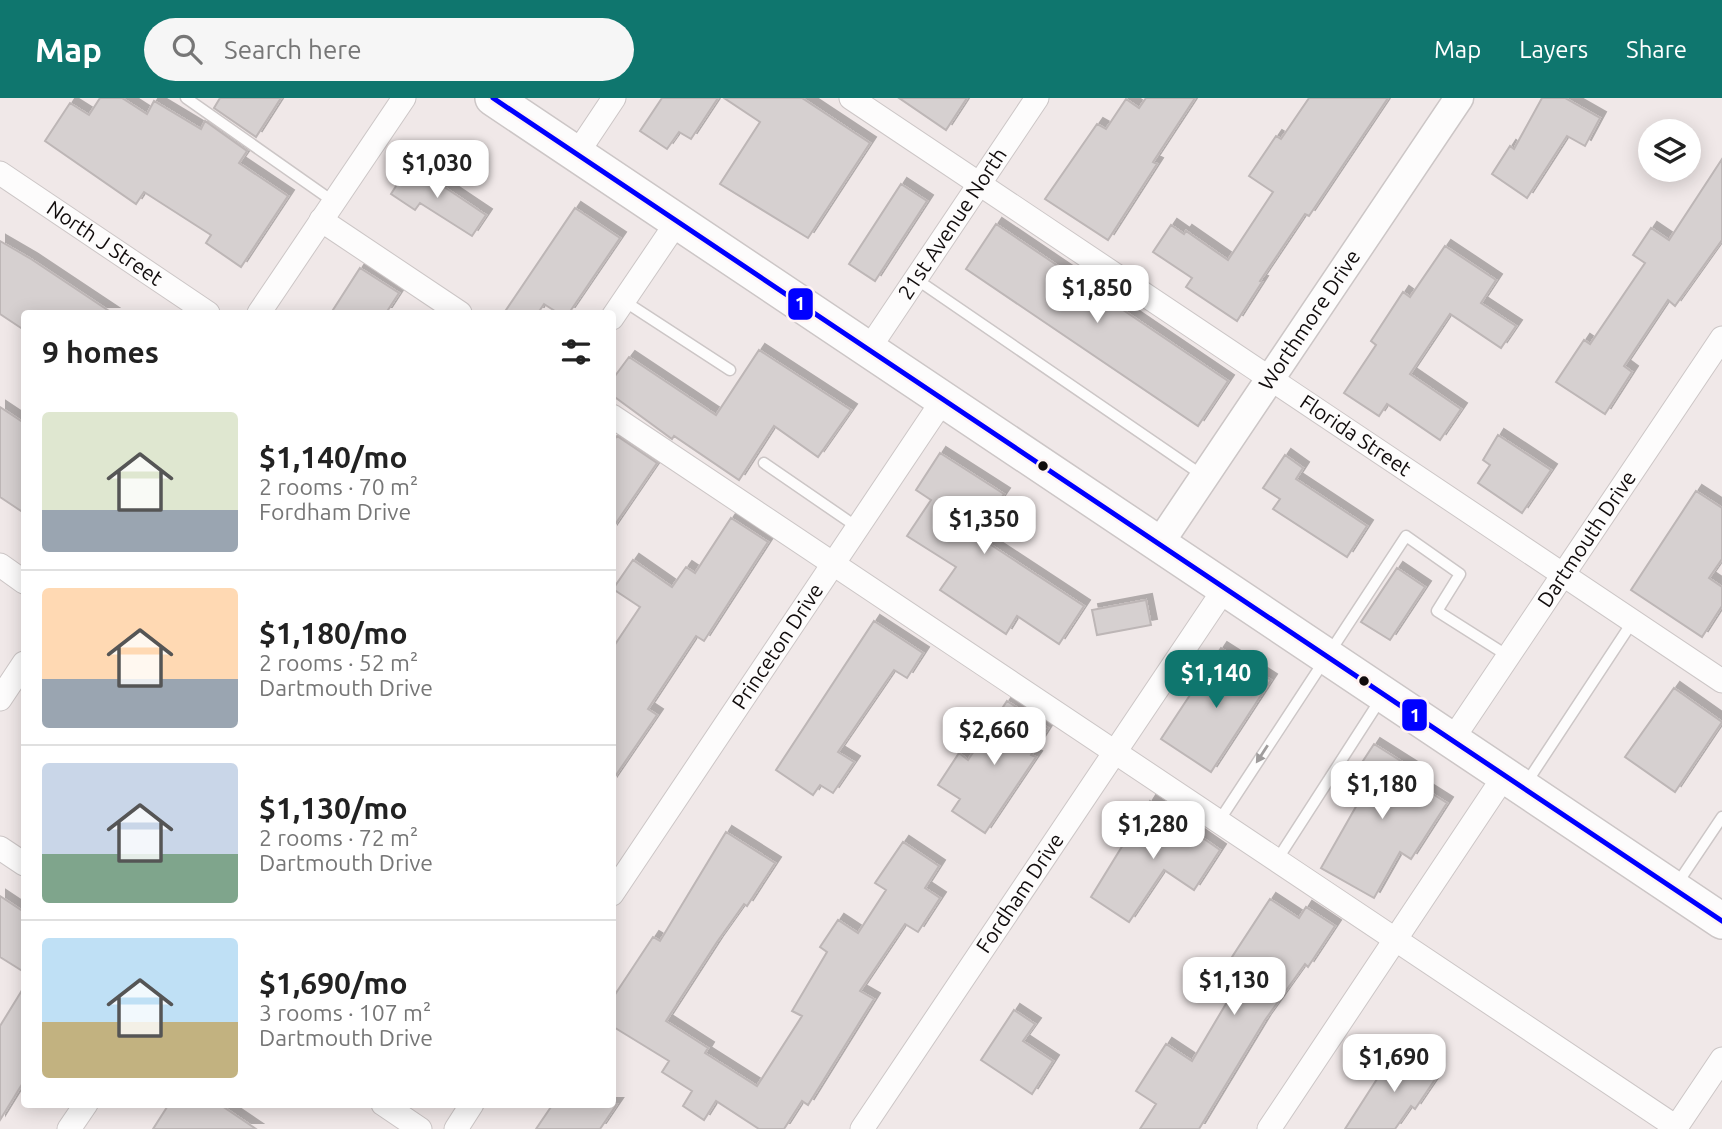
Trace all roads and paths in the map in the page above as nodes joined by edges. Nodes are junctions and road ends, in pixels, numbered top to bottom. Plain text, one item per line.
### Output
1 (186, 98) edge
2 (404, 98) edge
3 (493, 98) edge
4 (614, 98) edge
5 (851, 98) edge
6 (1037, 98) edge
7 (1460, 98) edge
8 (576, 155) junction
9 (0, 173) edge
10 (979, 184) junction
11 (328, 211) junction
12 (677, 222) junction
13 (916, 279) junction
14 (618, 309) edge
15 (204, 310) edge
16 (261, 310) edge
17 (456, 310) edge
18 (1722, 338) edge
19 (868, 351) junction
20 (730, 370) dead end
21 (1271, 379) junction
22 (943, 400) junction
23 (616, 419) edge
24 (764, 464) dead end
25 (1205, 477) junction
26 (857, 527) junction
27 (1159, 544) junction
28 (833, 563) junction
29 (0, 565) edge
30 (1563, 574) junction
31 (21, 580) edge
32 (1225, 588) junction
33 (1633, 621) junction
34 (1326, 656) junction
35 (1508, 656) junction
36 (21, 668) edge
37 (1722, 681) edge
38 (1383, 694) junction
39 (0, 699) edge
40 (1452, 740) junction
41 (1114, 751) junction
42 (1514, 781) junction
43 (1722, 817) edge
44 (1219, 821) junction
45 (0, 848) edge
46 (1277, 860) junction
47 (21, 862) edge
48 (616, 888) edge
49 (1674, 889) junction
50 (1722, 921) edge
51 (1395, 939) junction
52 (1722, 1059) edge
53 (83, 1108) edge
54 (389, 1108) edge
55 (469, 1108) edge
56 (1680, 1127) edge
57 (69, 1129) edge
58 (420, 1129) edge
59 (456, 1129) edge
60 (862, 1129) edge
61 (1269, 1129) edge

1 - 11 lane
2 - 11 street
3 - 8 main road
4 - 8 street
5 - 10 street, Florida Street
6 - 10 street, 21st Avenue North
7 - 21 street, Worthmore Drive
8 - 12 main road
9 - 15 street, North J Street
10 - 13 street, 21st Avenue North
10 - 21 street, Florida Street
11 - 16 street
11 - 17 street
12 - 14 street
12 - 19 main road
13 - 19 street, 21st Avenue North
13 - 25 lane
14 - 20 lane
18 - 30 street, Dartmouth Drive
19 - 22 main road
21 - 25 street, Worthmore Drive
21 - 30 street, Florida Street
22 - 26 street, Princeton Drive
22 - 27 main road
23 - 28 street
24 - 26 lane
25 - 27 street, Worthmore Drive
26 - 28 street, Princeton Drive
27 - 32 main road
28 - 41 street
28 - 48 street, Princeton Drive
29 - 31 street
30 - 33 street, Florida Street
30 - 35 street, Dartmouth Drive
32 - 34 main road
32 - 41 street, Fordham Drive
33 - 37 street, Florida Street
33 - 42 lane
34 - 35 lane
34 - 38 main road
34 -> 44 lane
35 - 40 street, Dartmouth Drive
36 - 39 street
38 - 40 main road
38 - 46 lane
40 - 42 main road
41 - 44 street
41 - 60 street, Fordham Drive
42 - 49 main road
42 - 51 street
43 - 49 lane
44 - 46 street
45 - 47 street
46 - 51 street
49 - 50 main road
51 - 56 street
51 - 61 street
52 - 56 street
53 - 57 street
54 - 58 street
55 - 59 street

